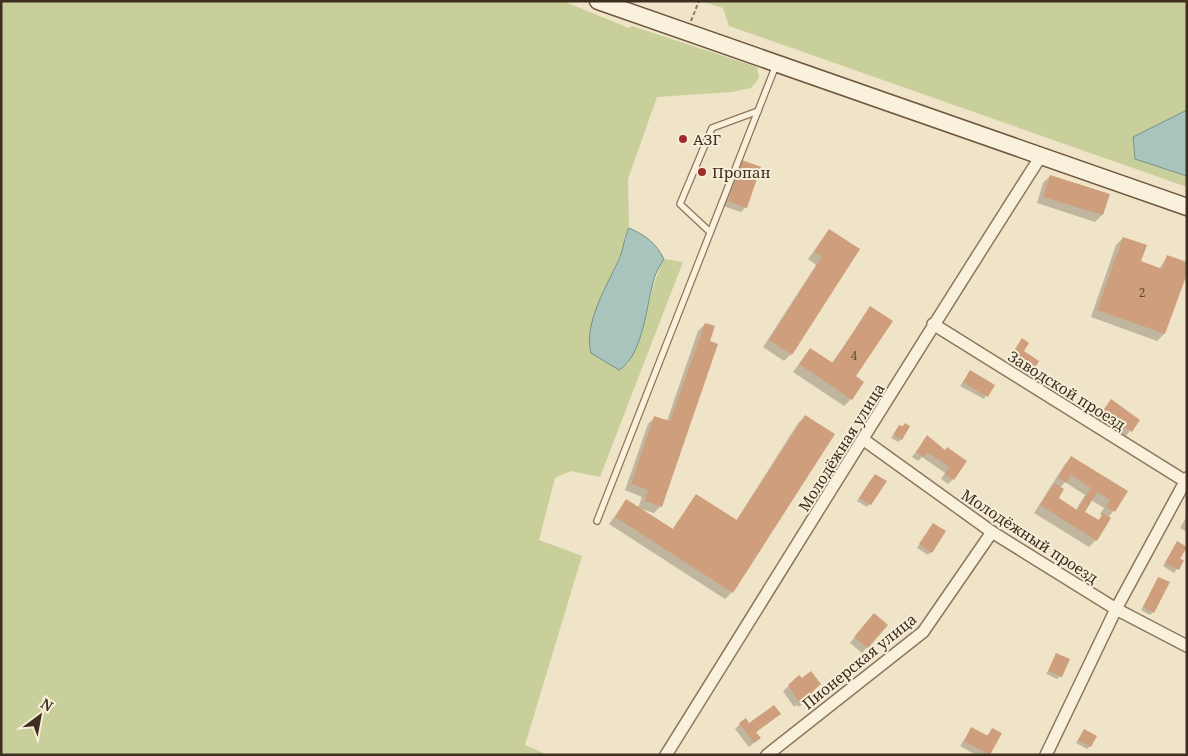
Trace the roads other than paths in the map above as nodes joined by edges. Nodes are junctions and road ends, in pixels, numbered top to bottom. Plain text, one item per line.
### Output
1 (598, 1) edge
2 (776, 64) junction
3 (758, 111) junction
4 (1041, 156) junction
5 (1187, 207) edge
6 (710, 232) junction
7 (933, 324) junction
8 (864, 440) junction
9 (1186, 480) edge
10 (596, 521) dead end
11 (992, 532) junction
12 (1116, 609) junction
13 (1187, 646) edge
14 (666, 755) edge
15 (767, 755) edge
16 (1046, 755) edge

1 - 2 main road
2 - 3 lane
2 - 4 main road
3 - 6 lane
3 - 6 lane
4 - 5 main road
4 - 7 street, Молодёжная улица
6 - 10 lane
7 - 8 street, Молодёжная улица
7 - 9 street, Заводской проезд
8 - 11 street, Молодёжный проезд
8 - 14 street, Молодёжная улица
9 - 12 street
11 - 12 street, Молодёжный проезд
11 - 15 street, Пионерская улица
12 - 13 street, Молодёжный проезд
12 - 16 street

